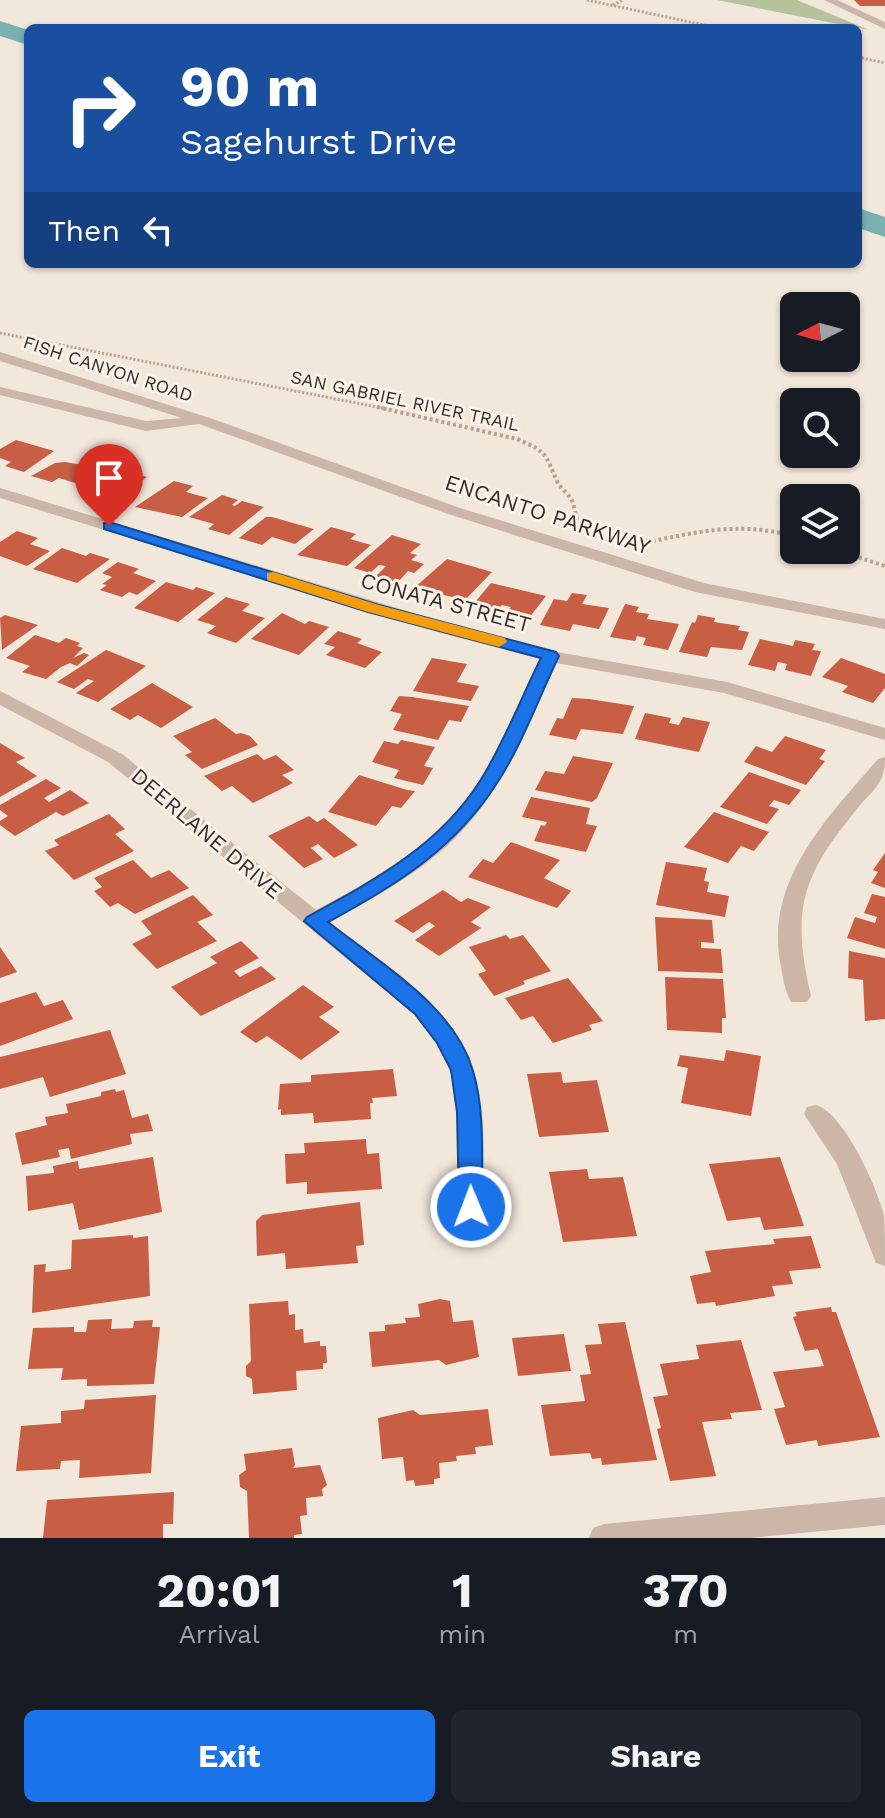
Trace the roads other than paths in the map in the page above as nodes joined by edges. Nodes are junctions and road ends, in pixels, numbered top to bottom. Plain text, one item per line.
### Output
1 (829, 0) edge
2 (882, 24) edge
3 (0, 356) edge
4 (0, 391) edge
5 (205, 421) junction
6 (0, 493) edge
7 (885, 624) edge
8 (550, 656) junction
9 (0, 697) edge
10 (885, 734) edge
11 (885, 763) edge
12 (314, 921) junction
13 (799, 996) dead end
14 (816, 1114) dead end
15 (471, 1207) dead end
16 (885, 1255) edge
17 (885, 1511) edge
18 (604, 1538) edge

1 - 2 street
3 - 5 street, FISH CANYON ROAD
4 - 5 street
5 - 7 street, ENCANTO PARKWAY
6 - 8 street, CONATA STREET
8 - 10 street, CONATA STREET
8 - 12 street
9 - 12 street, DEERLANE DRIVE
11 - 13 street
12 - 15 street, DEERLANE DRIVE
14 - 16 street
17 - 18 street

